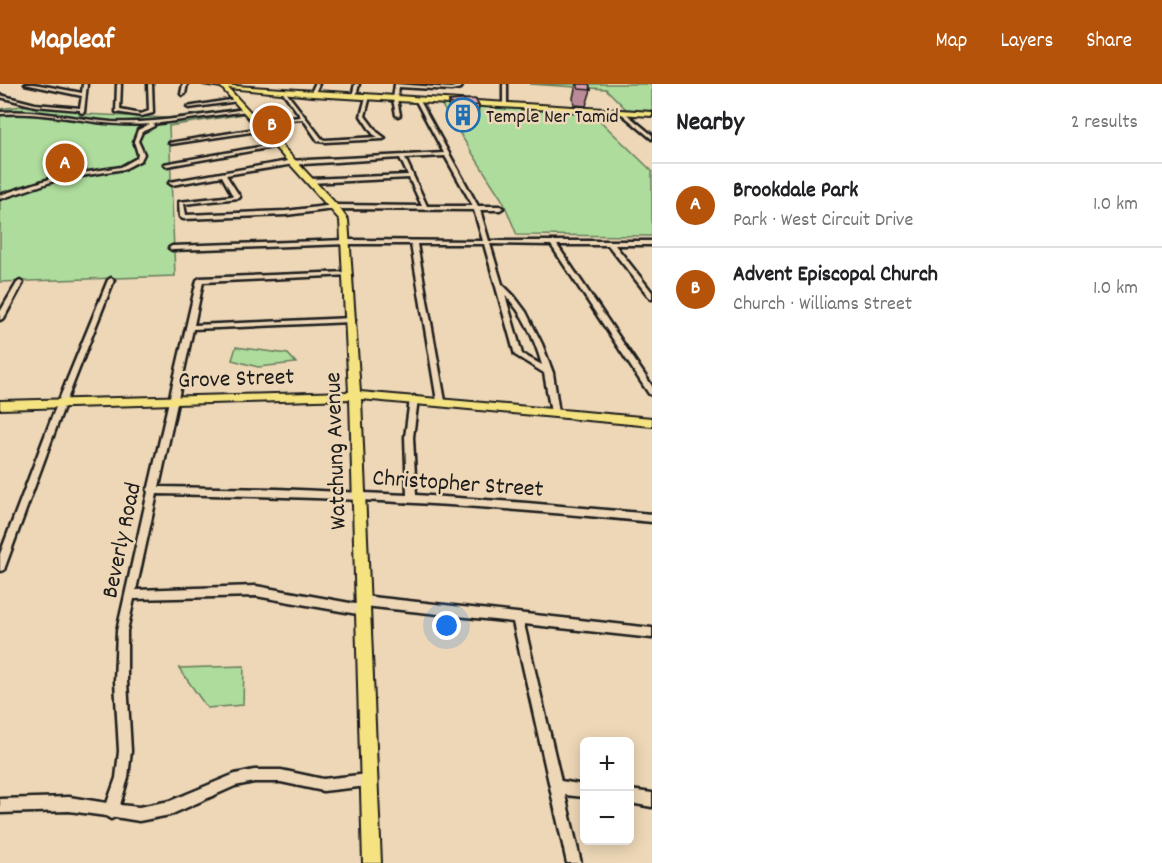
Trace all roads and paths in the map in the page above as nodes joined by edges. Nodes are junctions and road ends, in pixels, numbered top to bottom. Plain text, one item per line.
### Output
1 (27, 84) edge
2 (85, 84) edge
3 (119, 84) edge
4 (150, 84) edge
5 (185, 84) edge
6 (206, 84) edge
7 (317, 84) edge
8 (357, 84) edge
9 (461, 84) edge
10 (505, 84) edge
11 (397, 85) edge
12 (222, 86) edge
13 (285, 92) junction
14 (183, 93) dead end
15 (312, 94) junction
16 (84, 95) junction
17 (0, 96) edge
18 (354, 96) junction
19 (368, 97) junction
20 (394, 99) junction
21 (236, 100) junction
22 (418, 100) junction
23 (506, 106) junction
24 (189, 107) dead end
25 (0, 112) edge
26 (247, 112) junction
27 (624, 112) junction
28 (652, 114) edge
29 (398, 116) dead end
30 (304, 118) junction
31 (163, 122) junction
32 (256, 122) junction
33 (171, 127) dead end
34 (262, 129) junction
35 (652, 138) edge
36 (171, 143) dead end
37 (276, 145) junction
38 (447, 154) junction
39 (402, 156) junction
40 (293, 163) junction
41 (167, 164) dead end
42 (223, 174) junction
43 (411, 176) junction
44 (310, 181) junction
45 (172, 183) dead end
46 (0, 197) edge
47 (334, 207) junction
48 (424, 207) junction
49 (476, 207) junction
50 (500, 208) dead end
51 (347, 242) junction
52 (414, 242) junction
53 (485, 243) junction
54 (553, 243) junction
55 (610, 243) junction
56 (652, 243) edge
57 (172, 248) dead end
58 (348, 274) junction
59 (111, 280) dead end
60 (20, 283) dead end
61 (500, 285) junction
62 (652, 297) edge
63 (0, 318) edge
64 (351, 320) junction
65 (189, 327) junction
66 (544, 356) junction
67 (528, 360) junction
68 (549, 373) junction
69 (652, 392) edge
70 (355, 395) junction
71 (414, 399) junction
72 (173, 400) junction
73 (441, 401) junction
74 (62, 402) junction
75 (0, 405) edge
76 (555, 413) junction
77 (652, 422) edge
78 (152, 490) junction
79 (359, 495) junction
80 (411, 499) junction
81 (652, 518) edge
82 (0, 567) edge
83 (129, 595) junction
84 (363, 605) junction
85 (517, 617) junction
86 (652, 633) edge
87 (368, 780) junction
88 (556, 787) junction
89 (580, 790) edge
90 (634, 798) edge
91 (652, 800) edge
92 (0, 806) edge
93 (111, 812) junction
94 (372, 863) edge
95 (574, 863) edge

1 - 16 street
2 - 16 street
3 - 4 street
5 - 14 street
6 - 12 main road
7 - 15 street
8 - 18 street
9 - 11 street
10 - 23 street
11 - 20 street
12 - 13 main road
12 - 21 main road, Watchung Avenue
13 - 15 main road
13 - 30 street
15 - 18 main road
16 - 17 street
18 - 19 main road
19 - 20 main road
19 - 30 street
20 - 22 main road
20 - 29 street
21 - 24 street
21 - 26 main road, Watchung Avenue
22 - 23 main road
22 - 38 street
23 - 27 main road
25 - 31 street
26 - 31 street
26 - 32 main road, Watchung Avenue
26 - 33 street
27 - 28 main road
27 - 35 street
30 - 32 street
31 - 46 street
32 - 34 main road, Watchung Avenue
34 - 36 street
34 - 37 main road, Watchung Avenue
37 - 40 main road, Watchung Avenue
37 - 41 street
38 - 39 street
38 - 49 street
39 - 40 street
39 - 43 street
40 - 42 street
40 - 44 main road, Watchung Avenue
42 - 45 street
42 - 47 street
43 - 44 street
43 - 48 street
44 - 47 main road, Watchung Avenue
47 - 48 street
47 - 51 main road, Watchung Avenue
48 - 49 street
49 - 50 street
49 - 53 street
51 - 52 street
51 - 57 street
51 - 58 main road, Watchung Avenue
52 - 53 street
52 - 73 street
53 - 54 street
53 - 61 street
54 - 55 street
54 - 69 street
55 - 56 street
55 - 62 street
58 - 64 main road, Watchung Avenue
58 - 65 street, Beverly Road
59 - 74 street
60 - 63 street
61 - 66 street
61 - 67 street
64 - 65 street
64 - 70 main road, Watchung Avenue
65 - 72 street, Beverly Road
66 - 67 street
66 - 68 street
67 - 68 street
68 - 76 street
70 - 71 main road, Grove Street
70 - 72 main road, Grove Street
70 - 79 main road, Watchung Avenue
71 - 73 main road, Grove Street
71 - 80 street
72 - 74 main road, Grove Street
72 - 78 street, Beverly Road
73 - 76 main road, Grove Street
74 - 75 main road, Grove Street
74 - 82 street
76 - 77 main road, Grove Street
78 - 79 street, Christopher Street
78 - 83 street, Beverly Road
79 - 80 street, Christopher Street
79 - 84 main road, Watchung Avenue
80 - 81 street, Christopher Street
83 - 84 street
83 - 93 street, Beverly Road
84 - 85 street
84 - 87 main road, Watchung Avenue
85 - 86 street
85 - 88 street
87 - 93 street
87 - 94 main road, Watchung Avenue
88 - 89 street
88 - 95 street
90 - 91 street
92 - 93 street

